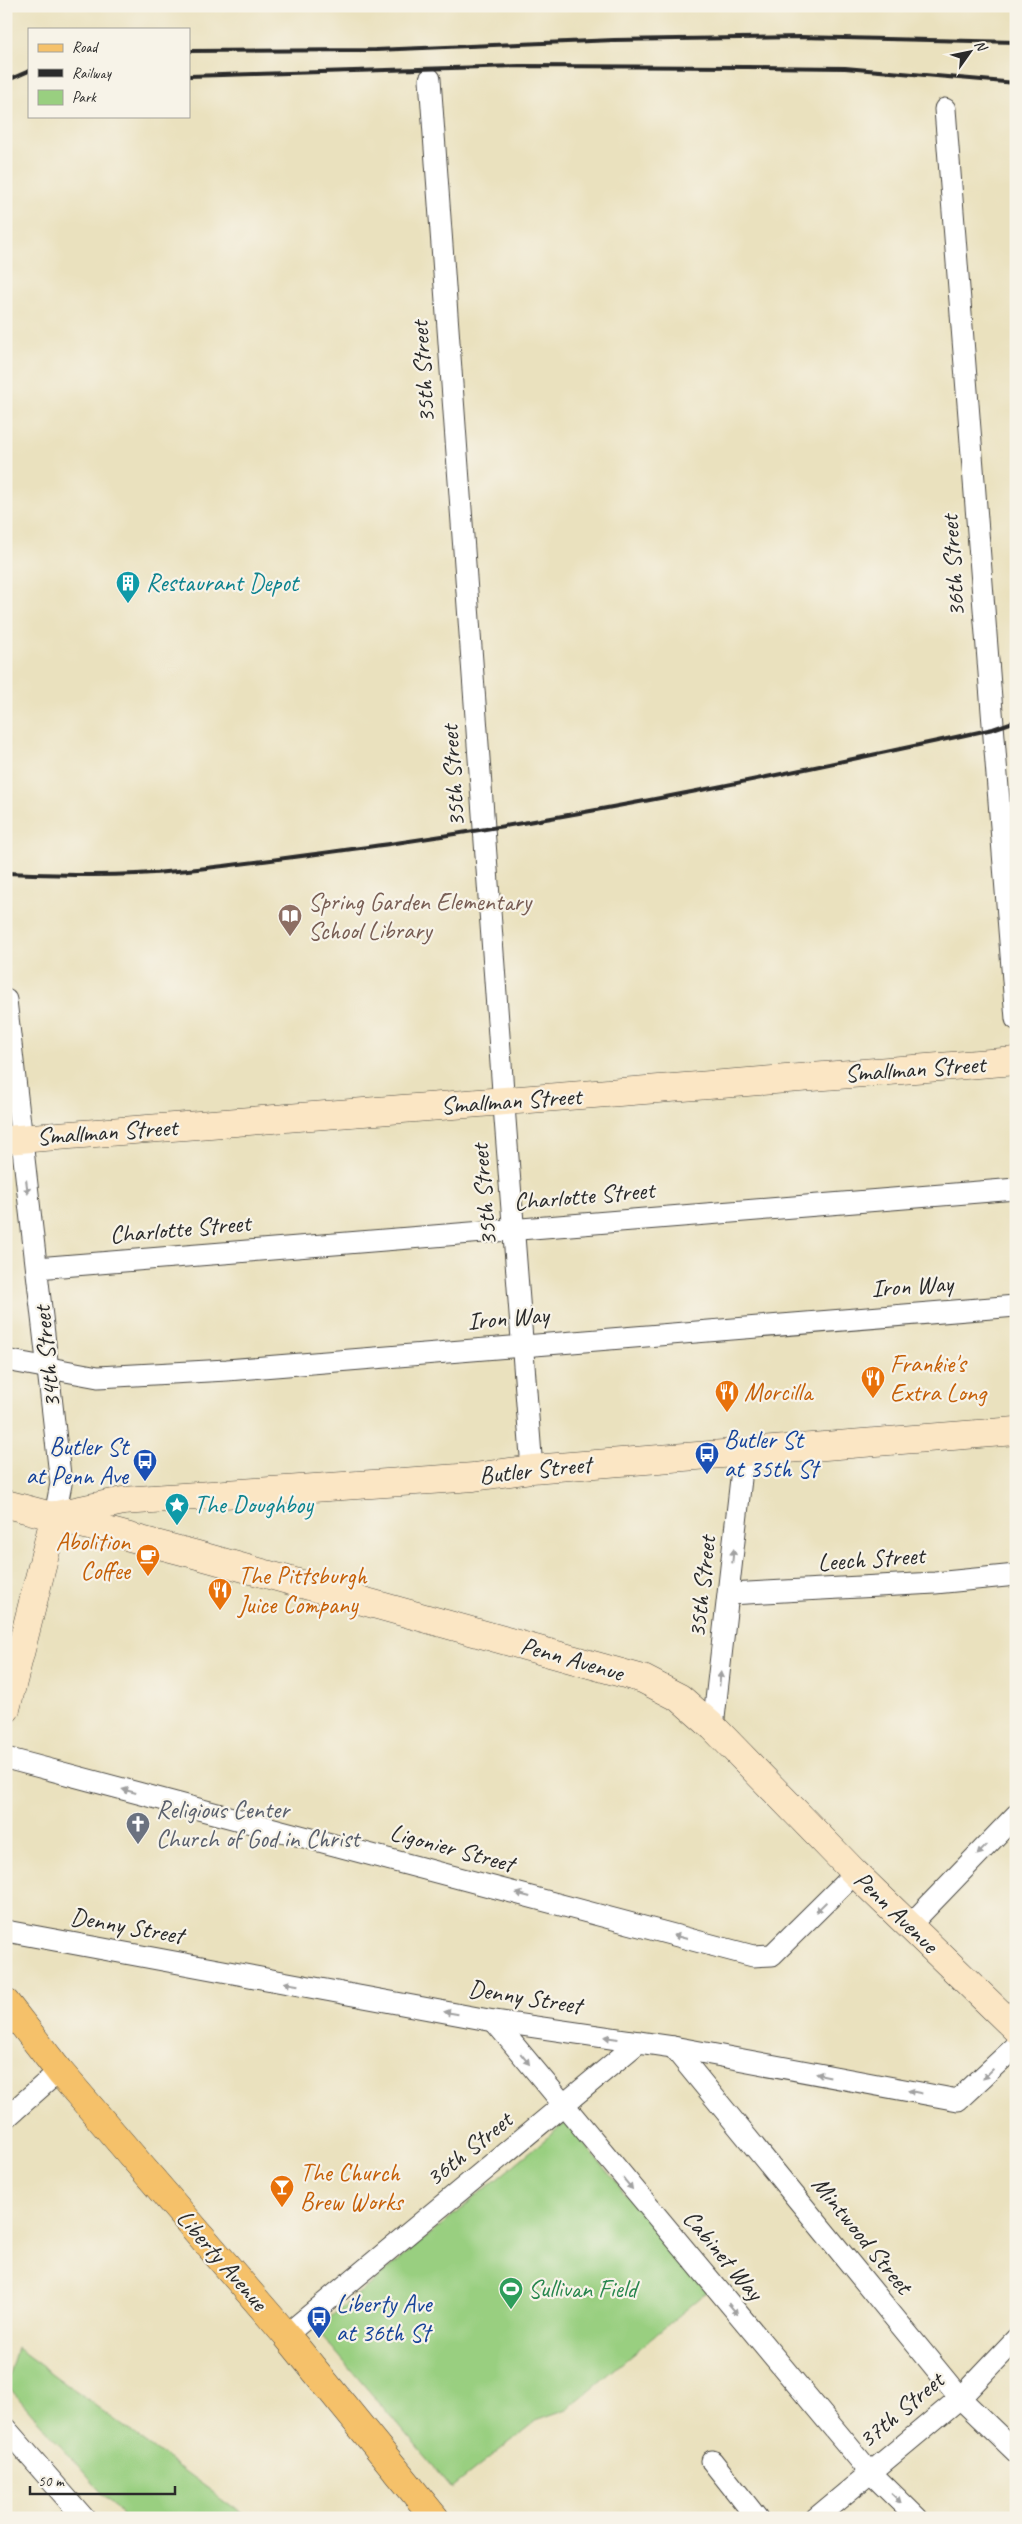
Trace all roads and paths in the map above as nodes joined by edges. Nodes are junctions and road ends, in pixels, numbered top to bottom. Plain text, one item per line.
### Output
1 (430, 79) dead end
2 (945, 109) dead end
3 (1013, 961) edge
4 (6, 1000) edge
5 (1016, 1019) edge
6 (1016, 1061) edge
7 (504, 1102) junction
8 (14, 1140) edge
9 (1016, 1189) edge
10 (515, 1230) junction
11 (37, 1268) junction
12 (1016, 1306) edge
13 (523, 1344) junction
14 (6, 1360) edge
15 (49, 1369) junction
16 (1016, 1431) edge
17 (744, 1452) junction
18 (532, 1469) junction
19 (6, 1504) edge
20 (55, 1515) junction
21 (1016, 1575) edge
22 (730, 1594) junction
23 (6, 1709) edge
24 (713, 1727) junction
25 (6, 1758) edge
26 (1016, 1815) edge
27 (856, 1873) junction
28 (910, 1925) junction
29 (6, 1931) edge
30 (6, 2003) edge
31 (494, 2021) junction
32 (1016, 2029) edge
33 (639, 2042) junction
34 (1016, 2046) edge
35 (673, 2047) junction
36 (60, 2071) junction
37 (563, 2106) junction
38 (6, 2118) edge
39 (286, 2335) junction
40 (1016, 2339) edge
41 (960, 2398) junction
42 (6, 2429) edge
43 (1016, 2452) edge
44 (712, 2461) dead end
45 (870, 2472) junction
46 (84, 2518) edge
47 (434, 2518) edge
48 (757, 2518) edge
49 (816, 2518) edge
50 (917, 2518) edge

1 - 7 street, 35th Street
2 - 3 street, 36th Street
3 - 5 street, 36th Street
4 - 8 street, 34th Street
6 - 7 main road, Smallman Street
7 - 8 main road, Smallman Street
7 - 10 street, 35th Street
8 -> 11 street, 34th Street
9 - 10 street, Charlotte Street
10 - 11 street, Charlotte Street
10 - 13 street, 35th Street
11 - 15 street, 34th Street
12 - 13 street, Iron Way
13 - 15 street, Iron Way
13 - 18 street, 35th Street
14 - 15 street, Iron Way
15 - 20 street, 34th Street
16 - 17 main road, Butler Street
17 - 18 main road, Butler Street
22 -> 17 street, 35th Street
18 - 20 main road, Butler Street
19 - 20 main road, Penn Avenue
20 - 23 main road, 34th Street
20 - 24 main road, Penn Avenue
21 - 22 street, Leech Street
24 -> 22 street, 35th Street
24 - 27 main road, Penn Avenue
27 -> 25 street, Ligonier Street
26 -> 28 street
27 - 28 main road, Penn Avenue
28 - 32 main road, Penn Avenue
31 -> 29 street, Denny Street
30 - 36 main road, Liberty Avenue
33 -> 31 street, Denny Street
31 -> 37 street, Cabinet Way
33 - 35 street, Denny Street
33 - 37 street, 36th Street
34 -> 35 street, Denny Street
35 - 41 street, Mintwood Street
36 - 38 street
36 - 39 main road, Liberty Avenue
37 - 39 street, 36th Street
37 -> 45 street, Cabinet Way
39 - 47 main road, Liberty Avenue
40 - 41 street, 37th Street
41 - 43 street, Mintwood Street
41 - 45 street, 37th Street
42 - 46 street
44 - 48 street
45 - 49 street, 37th Street
45 -> 50 street, Cabinet Way

